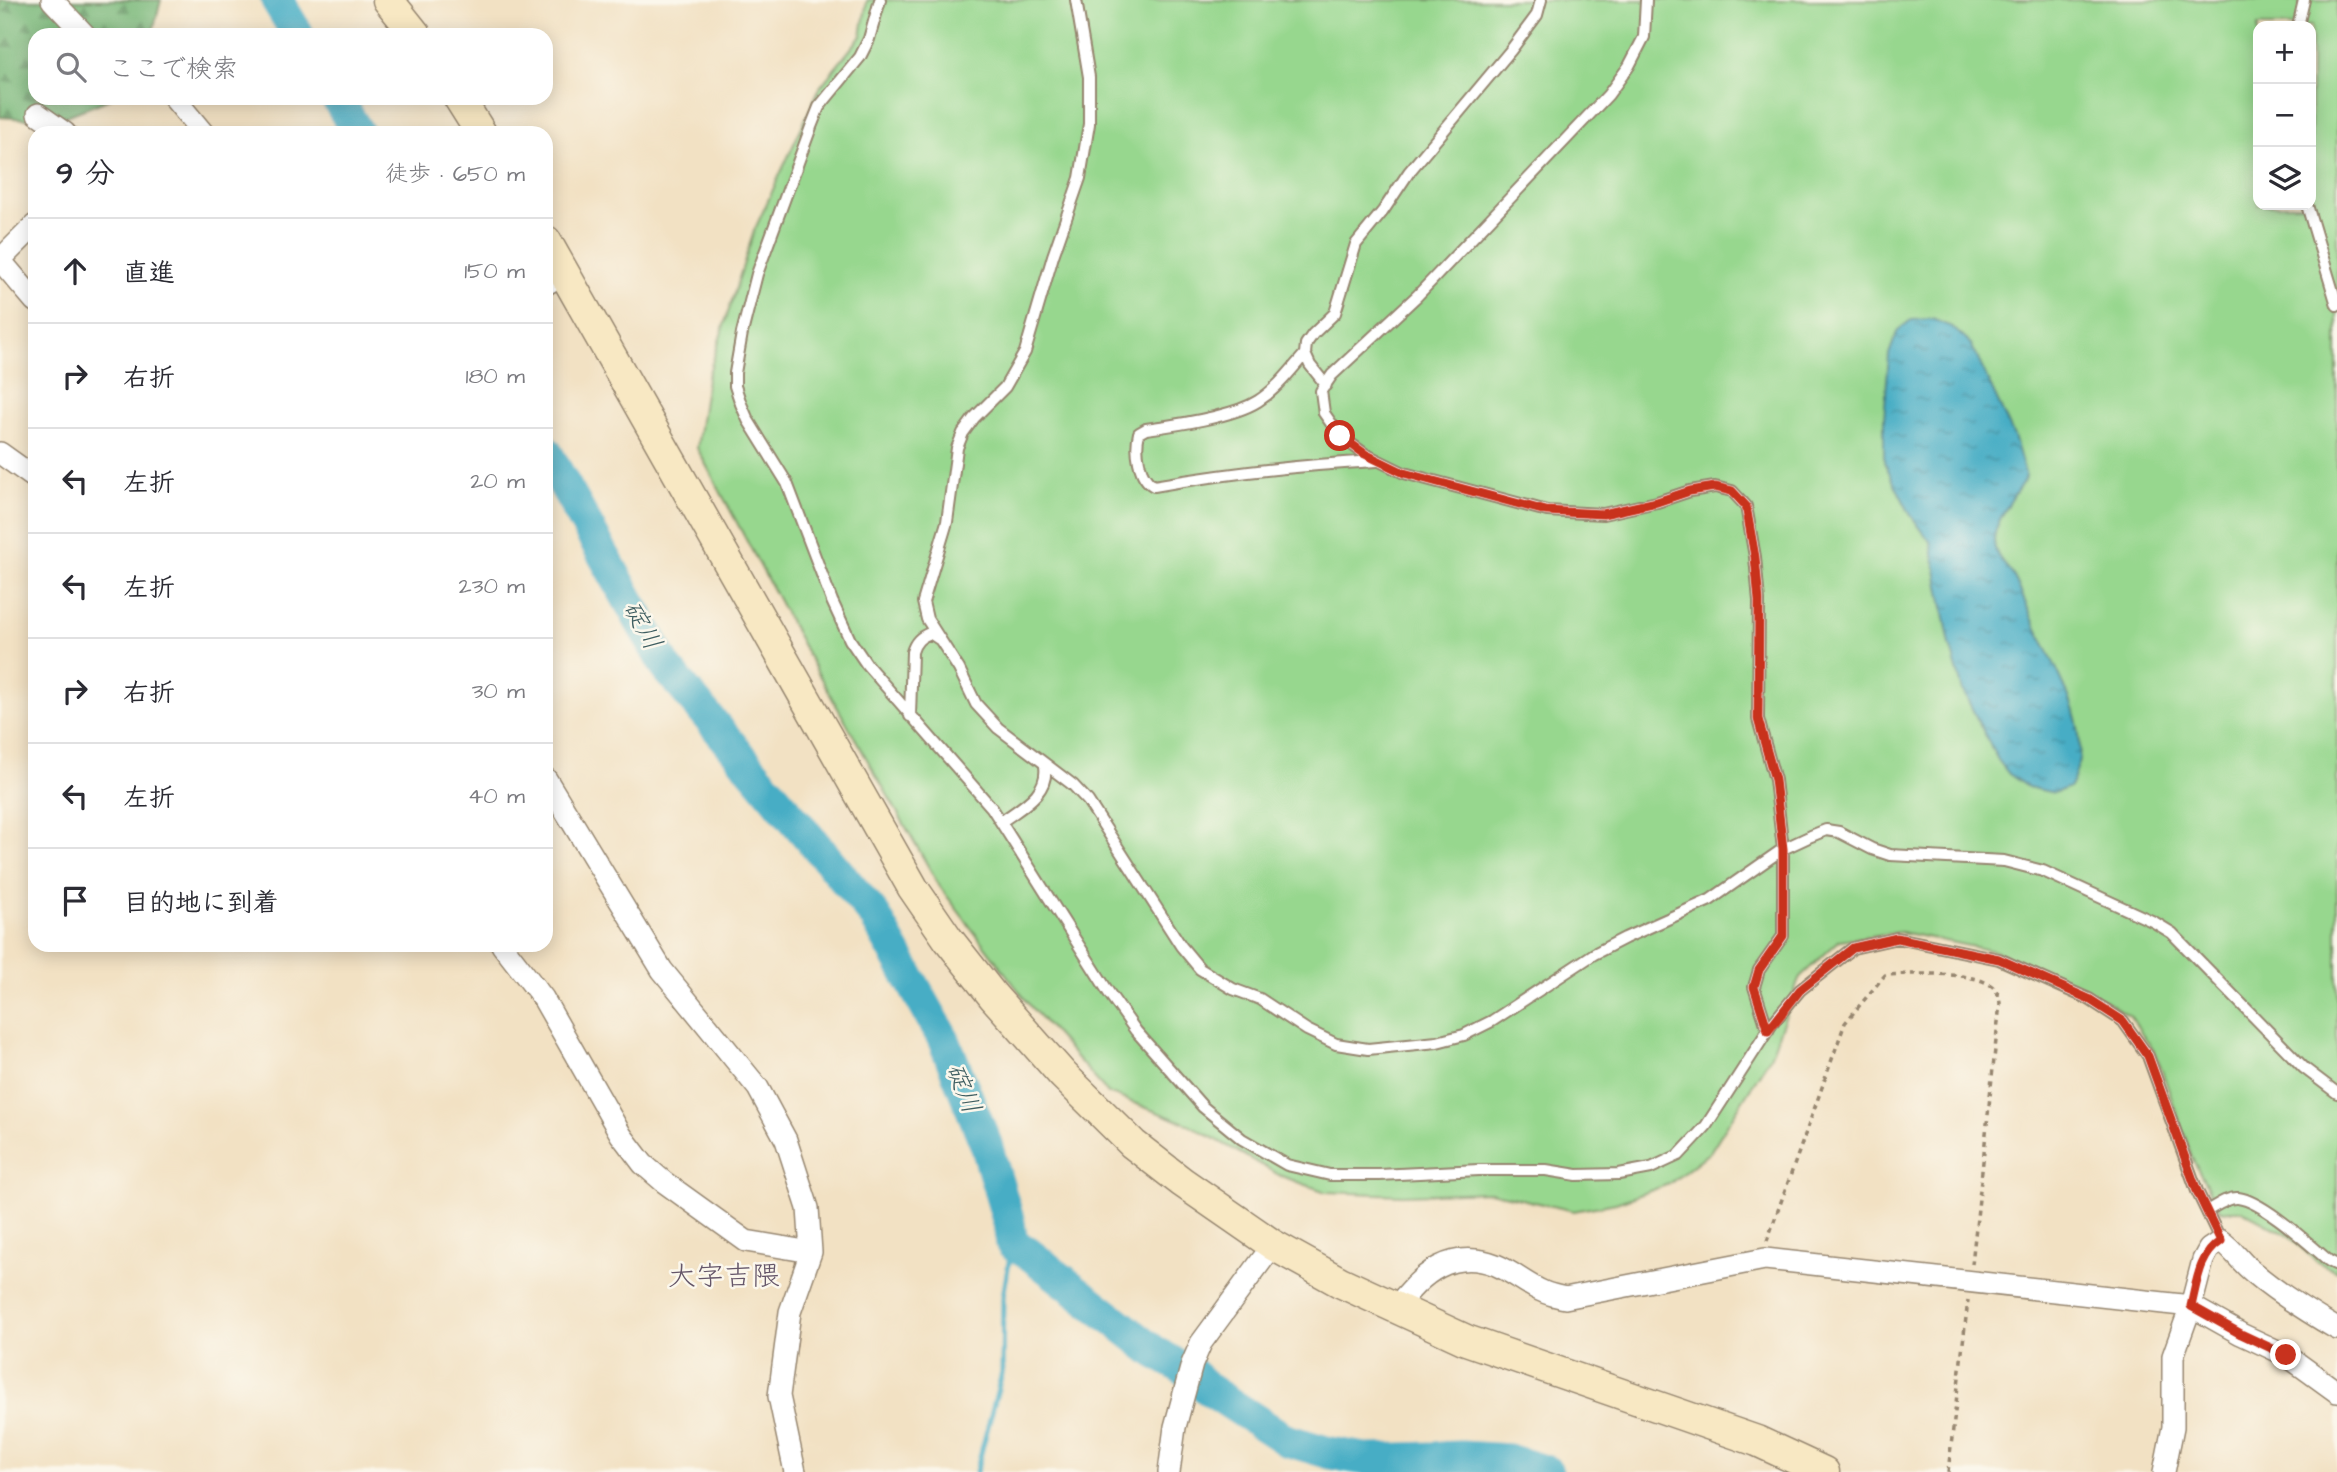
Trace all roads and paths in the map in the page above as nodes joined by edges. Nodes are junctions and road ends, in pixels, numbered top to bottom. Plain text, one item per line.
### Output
1 (52, 0) edge
2 (388, 0) edge
3 (880, 0) edge
4 (1076, 0) edge
5 (1541, 0) edge
6 (1646, 0) edge
7 (2304, 0) edge
8 (2299, 21) edge
9 (77, 28) edge
10 (410, 28) edge
11 (180, 105) edge
12 (463, 105) edge
13 (38, 114) dead end
14 (55, 126) edge
15 (197, 126) edge
16 (477, 126) edge
17 (2308, 210) edge
18 (28, 232) edge
19 (0, 260) edge
20 (556, 279) edge
21 (28, 293) edge
22 (2337, 305) edge
23 (1305, 354) junction
24 (1326, 385) junction
25 (0, 453) edge
26 (1380, 461) junction
27 (28, 473) edge
28 (939, 639) junction
29 (910, 716) junction
30 (1045, 766) junction
31 (553, 791) edge
32 (1001, 822) junction
33 (1783, 849) junction
34 (507, 952) edge
35 (1768, 1031) junction
36 (2337, 1093) edge
37 (2207, 1211) junction
38 (2221, 1241) junction
39 (1273, 1245) junction
40 (811, 1252) junction
41 (1760, 1260) junction
42 (2337, 1265) edge
43 (1970, 1282) junction
44 (2191, 1306) junction
45 (1396, 1308) junction
46 (2337, 1329) edge
47 (2337, 1392) edge
48 (795, 1472) edge
49 (1169, 1472) edge
50 (1824, 1472) edge
51 (1948, 1472) edge
52 (2164, 1472) edge

1 - 9 street
2 - 10 street
3 - 29 lane
4 - 28 lane
5 - 23 lane
6 - 24 lane
7 - 8 lane
11 - 15 street
12 - 16 street
13 - 14 street
17 - 22 lane
18 - 19 street
19 - 21 street
20 - 39 street
23 - 24 lane
23 - 26 lane
24 - 26 lane
25 - 27 street
26 - 33 lane
28 - 29 lane
28 - 30 lane
29 - 32 lane
30 - 32 lane
30 - 33 lane
31 - 40 street
32 - 35 lane
33 - 35 lane
33 - 36 lane
34 - 40 street
35 - 37 lane
37 - 38 lane
37 - 42 lane
38 - 44 street
38 - 46 street
39 - 45 street
39 - 49 street
40 - 48 street
41 - 43 street
41 - 43 path
41 - 45 street
43 - 44 street
43 - 51 path
44 - 47 street
44 - 52 street
45 - 50 street

